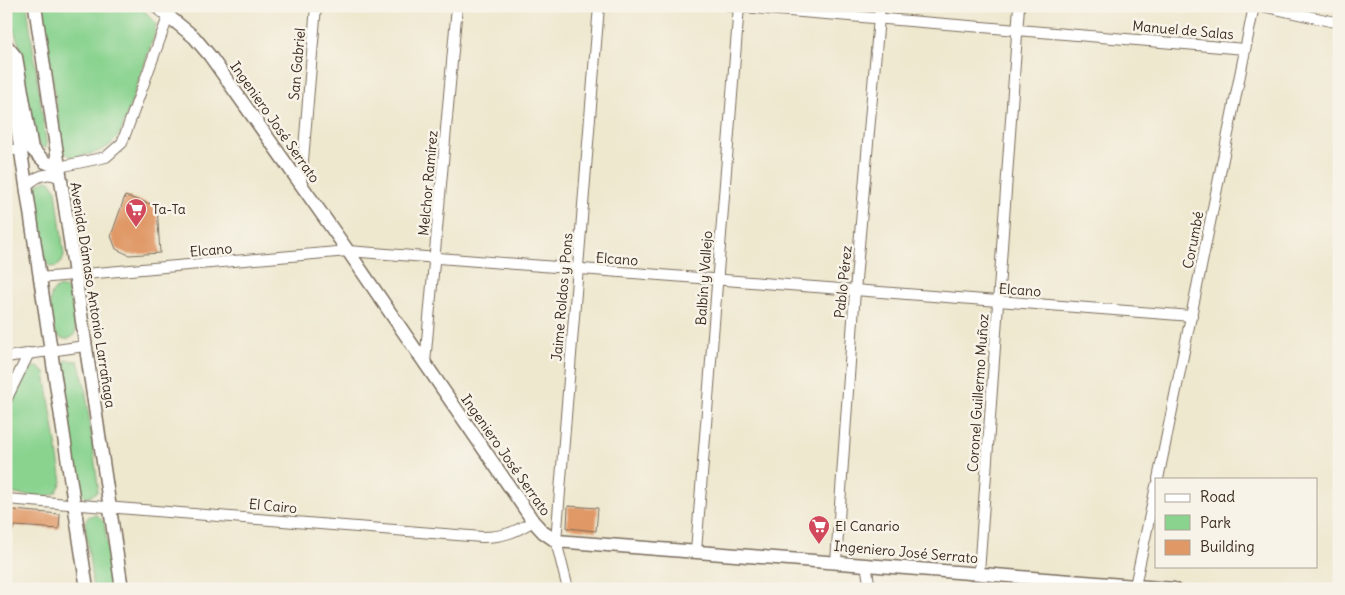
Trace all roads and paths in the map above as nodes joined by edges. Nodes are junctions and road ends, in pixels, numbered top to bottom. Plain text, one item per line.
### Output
1 (35, 6) edge
2 (156, 6) edge
3 (316, 6) edge
4 (457, 6) edge
5 (599, 6) edge
6 (730, 6) edge
7 (880, 6) edge
8 (1019, 6) edge
9 (1254, 6) edge
10 (1262, 6) edge
11 (739, 7) edge
12 (171, 12) edge
13 (879, 18) junction
14 (1339, 23) edge
15 (1017, 30) junction
16 (6, 45) edge
17 (1245, 49) junction
18 (6, 53) edge
19 (20, 149) junction
20 (6, 151) edge
21 (59, 173) junction
22 (301, 184) junction
23 (26, 187) junction
24 (348, 251) junction
25 (436, 258) junction
26 (579, 270) junction
27 (74, 275) junction
28 (40, 278) junction
29 (717, 280) junction
30 (854, 291) junction
31 (998, 302) junction
32 (1192, 316) junction
33 (85, 346) junction
34 (50, 350) junction
35 (29, 353) junction
36 (6, 357) edge
37 (424, 362) junction
38 (6, 400) edge
39 (1158, 478) edge
40 (1155, 491) edge
41 (6, 499) edge
42 (74, 504) junction
43 (110, 507) junction
44 (533, 521) junction
45 (556, 541) junction
46 (696, 551) junction
47 (836, 562) junction
48 (866, 564) junction
49 (980, 573) junction
50 (1135, 586) junction
51 (87, 589) edge
52 (122, 589) edge
53 (568, 589) edge
54 (870, 589) edge
55 (1174, 589) edge

1 - 21 street, Avenida Dámaso Antonio Larrañaga
2 - 12 street, Ingeniero José Serrato
3 - 22 street, San Gabriel
4 - 25 street, Melchor Ramírez
5 - 26 street, Jaime Roldos y Pons
6 - 11 street, Manuel de Salas
7 - 13 street, Pablo Pérez
8 - 15 street, Coronel Guillermo Muñoz
9 - 17 street, Corumbé
10 - 14 street
11 - 13 street, Manuel de Salas
11 - 29 street, Balbín y Vallejo
12 - 21 street
12 - 22 street, Ingeniero José Serrato
13 - 15 street, Manuel de Salas
13 - 30 street, Pablo Pérez
15 - 17 street, Manuel de Salas
15 - 31 street, Coronel Guillermo Muñoz
16 - 21 street
17 - 32 street, Corumbé
18 - 19 street
19 - 20 street
19 - 23 street
21 - 23 street
21 - 27 street, Avenida Dámaso Antonio Larrañaga
22 - 24 street, Ingeniero José Serrato
23 - 28 street
24 - 25 street, Elcano
24 - 27 street, Elcano
24 - 37 street, Ingeniero José Serrato
25 - 26 street, Elcano
25 - 37 street, Melchor Ramírez
26 - 29 street, Elcano
26 - 45 street, Jaime Roldos y Pons
27 - 28 street, Elcano
27 - 33 street, Avenida Dámaso Antonio Larrañaga
28 - 34 street
29 - 30 street, Elcano
29 - 46 street, Balbín y Vallejo
30 - 31 street, Elcano
30 - 47 street, Pablo Pérez
31 - 32 street, Elcano
31 - 49 street, Coronel Guillermo Muñoz
32 - 39 street, Corumbé
33 - 34 street
33 - 43 street, Avenida Dámaso Antonio Larrañaga
34 - 35 street
34 - 42 street
35 - 36 street
35 - 38 street
37 - 44 street, Ingeniero José Serrato
40 - 50 street
41 - 42 street, El Cairo
42 - 43 street, El Cairo
42 - 51 street
43 - 44 street, El Cairo
43 - 52 street, Avenida Dámaso Antonio Larrañaga
44 - 45 street, Ingeniero José Serrato
45 - 46 street, Ingeniero José Serrato
45 - 53 street, Jaime Roldos y Pons
46 - 47 street, Ingeniero José Serrato
47 - 48 street, Ingeniero José Serrato
48 - 49 street, Ingeniero José Serrato
48 - 54 street
49 - 50 street, Ingeniero José Serrato
50 - 55 street, Ingeniero José Serrato

